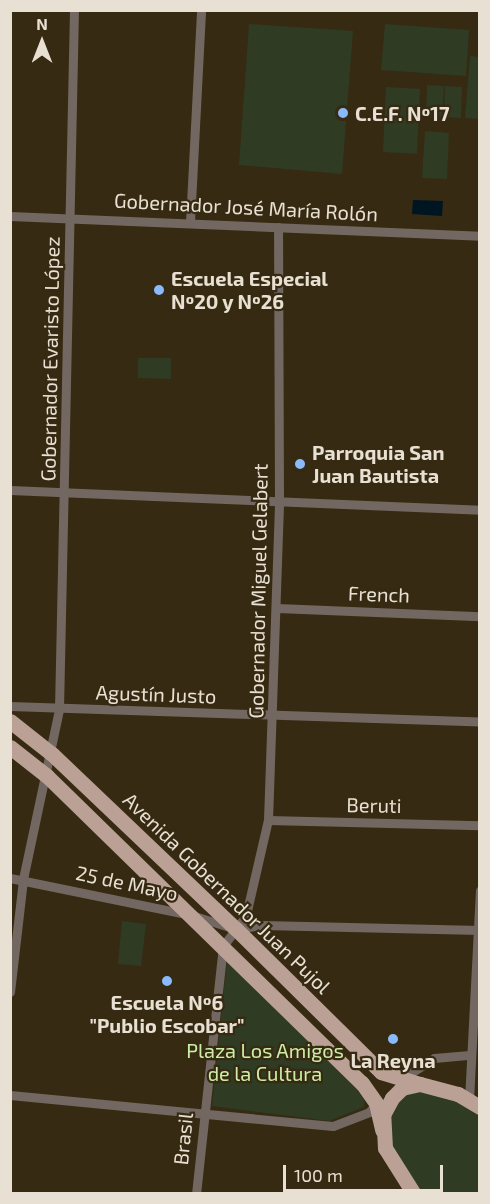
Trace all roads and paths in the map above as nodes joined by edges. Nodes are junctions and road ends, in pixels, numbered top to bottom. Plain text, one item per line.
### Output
1 (74, 10) edge
2 (201, 10) edge
3 (10, 216) edge
4 (70, 218) junction
5 (190, 222) junction
6 (278, 227) junction
7 (480, 236) edge
8 (10, 490) edge
9 (66, 494) junction
10 (279, 500) junction
11 (480, 510) edge
12 (277, 608) junction
13 (480, 616) edge
14 (10, 706) edge
15 (59, 709) junction
16 (274, 715) junction
17 (10, 721) edge
18 (480, 722) edge
19 (10, 747) edge
20 (52, 754) junction
21 (47, 776) junction
22 (268, 820) junction
23 (480, 825) edge
24 (10, 878) edge
25 (23, 879) junction
26 (480, 890) edge
27 (191, 915) junction
28 (236, 928) junction
29 (478, 930) edge
30 (223, 946) junction
31 (10, 992) edge
32 (470, 1055) junction
33 (400, 1080) junction
34 (420, 1084) junction
35 (10, 1095) edge
36 (392, 1098) junction
37 (376, 1103) junction
38 (476, 1103) edge
39 (203, 1114) junction
40 (382, 1130) junction
41 (196, 1194) edge
42 (414, 1194) edge

1 - 4 street, Gobernador Evaristo López
2 - 5 street
3 - 4 street, Gobernador José María Rolón
4 - 5 street, Gobernador José María Rolón
4 - 9 street, Gobernador Evaristo López
5 - 6 street, Gobernador José María Rolón
6 - 7 street, Gobernador José María Rolón
6 - 10 street, Gobernador Miguel Gelabert
8 - 9 street
9 - 10 street
9 - 15 street, Gobernador Evaristo López
10 - 11 street
10 - 12 street, Gobernador Miguel Gelabert
12 - 13 street, French
12 - 16 street, Gobernador Miguel Gelabert
14 - 15 street, Agustín Justo
15 - 16 street, Agustín Justo
15 - 20 street, Gobernador Evaristo López
16 - 18 street, Agustín Justo
16 - 22 street, Gobernador Miguel Gelabert
17 - 20 main road, Avenida Gobernador Juan Pujol
19 - 21 main road, Avenida Gobernador Juan Pujol
20 - 21 street, Gobernador Evaristo López
20 - 28 main road, Avenida Gobernador Juan Pujol
21 - 25 street, Gobernador Evaristo López
21 - 27 main road, Avenida Gobernador Juan Pujol
22 - 23 street, Beruti
22 - 28 street, Gobernador Miguel Gelabert
24 - 25 street, 25 de Mayo
25 - 27 street, 25 de Mayo
25 - 31 street, Gobernador Evaristo López
26 - 29 street
27 - 28 street, 25 de Mayo
27 - 30 main road, Avenida Gobernador Juan Pujol
28 - 29 street, 25 de Mayo
28 - 30 street, Gobernador Miguel Gelabert
28 - 33 main road, Avenida Gobernador Juan Pujol
29 - 32 street
30 - 37 main road, Avenida Gobernador Juan Pujol
30 - 39 street, Brasil
32 - 33 street
32 - 38 street
33 - 34 main road, Avenida Gobernador Juan Pujol
34 - 36 main road
34 - 38 main road, Avenida Gobernador Juan Pujol
35 - 39 street
36 - 37 street
36 - 40 main road
37 - 39 street
37 - 40 main road, Avenida Gobernador Juan Pujol
39 - 41 street, Brasil
40 - 42 main road, Avenida Gobernador Juan Pujol

